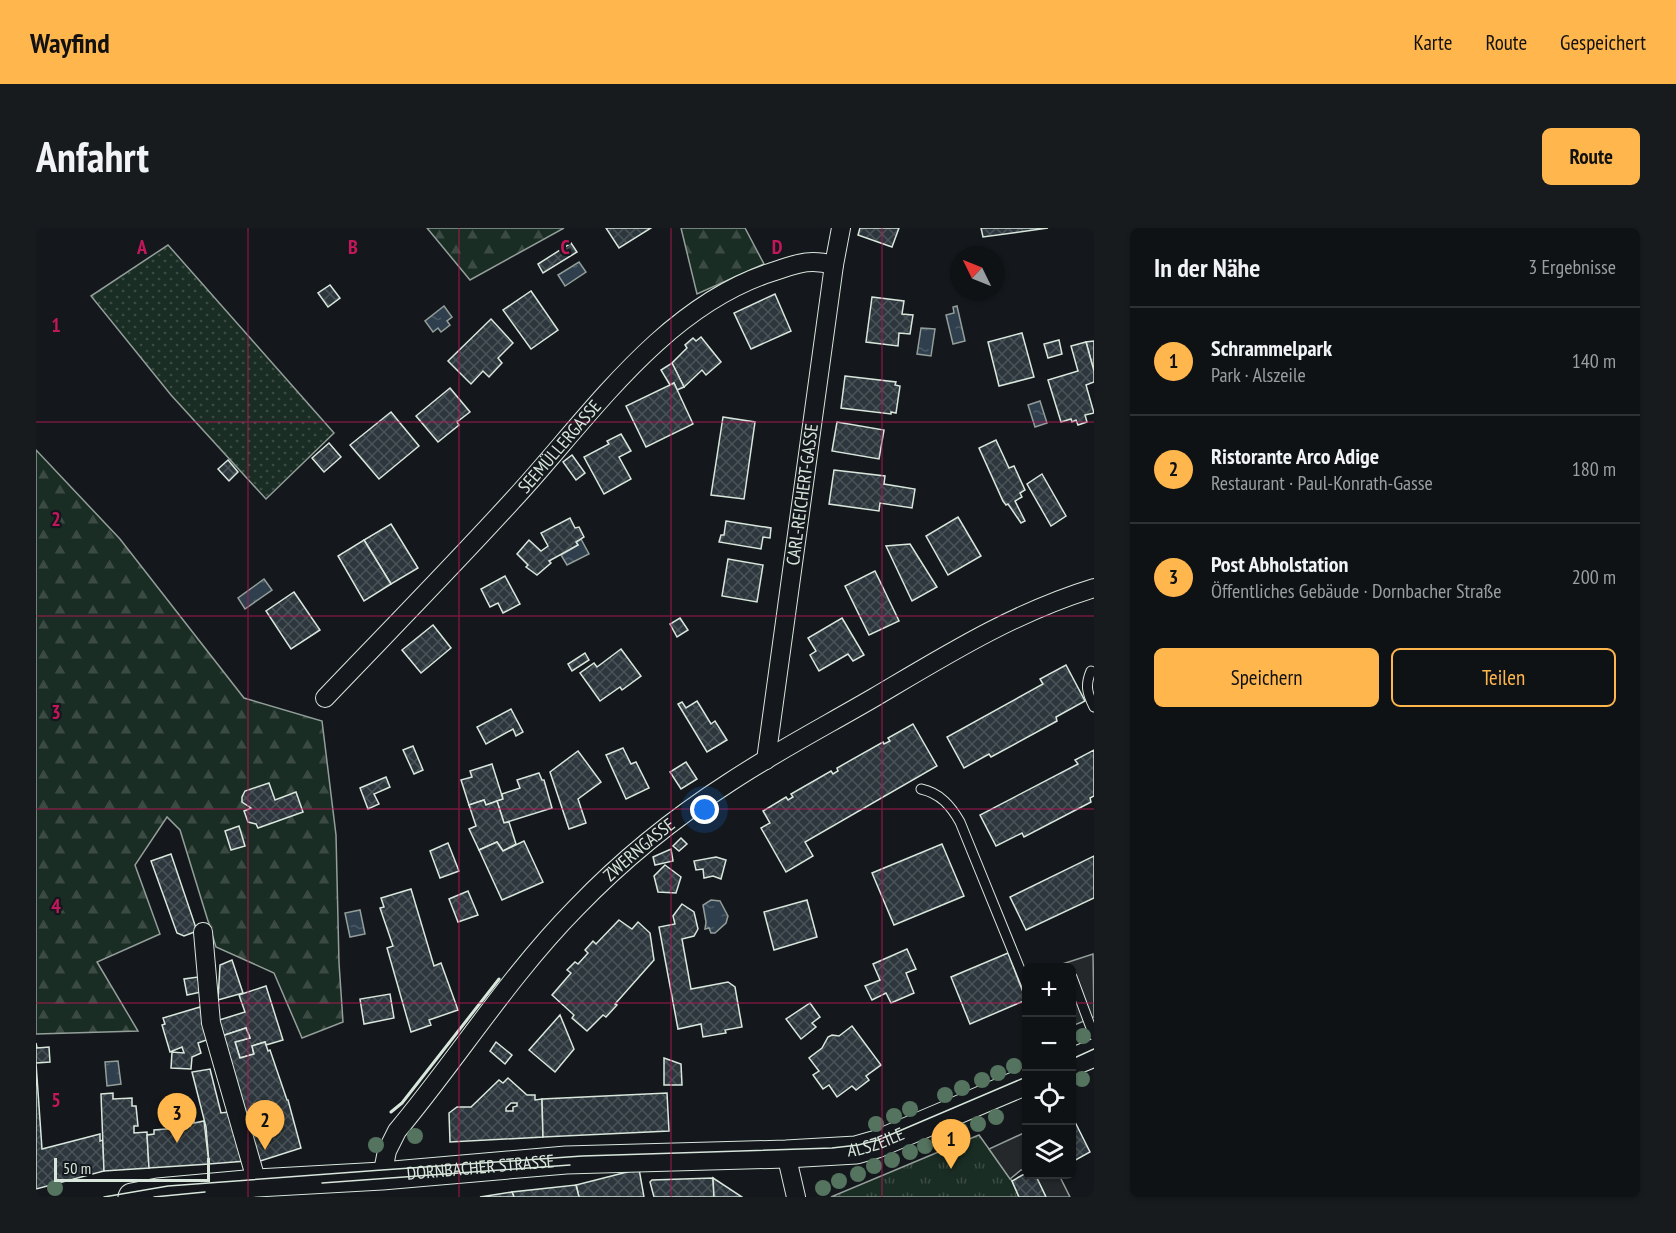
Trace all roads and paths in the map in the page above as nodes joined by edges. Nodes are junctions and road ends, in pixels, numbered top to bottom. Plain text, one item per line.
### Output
1 (841, 228) edge
2 (834, 265) junction
3 (1094, 588) edge
4 (1091, 670) dead end
5 (325, 698) dead end
6 (1094, 706) edge
7 (766, 760) junction
8 (921, 789) dead end
9 (203, 932) dead end
10 (1022, 974) edge
11 (1076, 989) edge
12 (1094, 1036) edge
13 (1094, 1053) edge
14 (1076, 1060) edge
15 (1022, 1083) edge
16 (786, 1154) junction
17 (382, 1176) junction
18 (263, 1187) edge
19 (132, 1197) edge
20 (796, 1197) edge

1 - 2 street, CARL-REICHERT-GASSE
2 - 5 street, SEEMÜLLERGASSE
2 - 7 street, CARL-REICHERT-GASSE
3 - 7 street, ZWERNGASSE
4 - 6 lane
7 - 17 street, ZWERNGASSE
8 - 10 lane
9 - 18 street
11 - 12 lane
13 - 14 main road
15 - 16 main road, ALSZEILE
16 - 17 main road, DORNBACHER STRASSE
16 - 20 street
17 - 18 main road, DORNBACHER STRASSE
18 - 19 main road, DORNBACHER STRASSE

